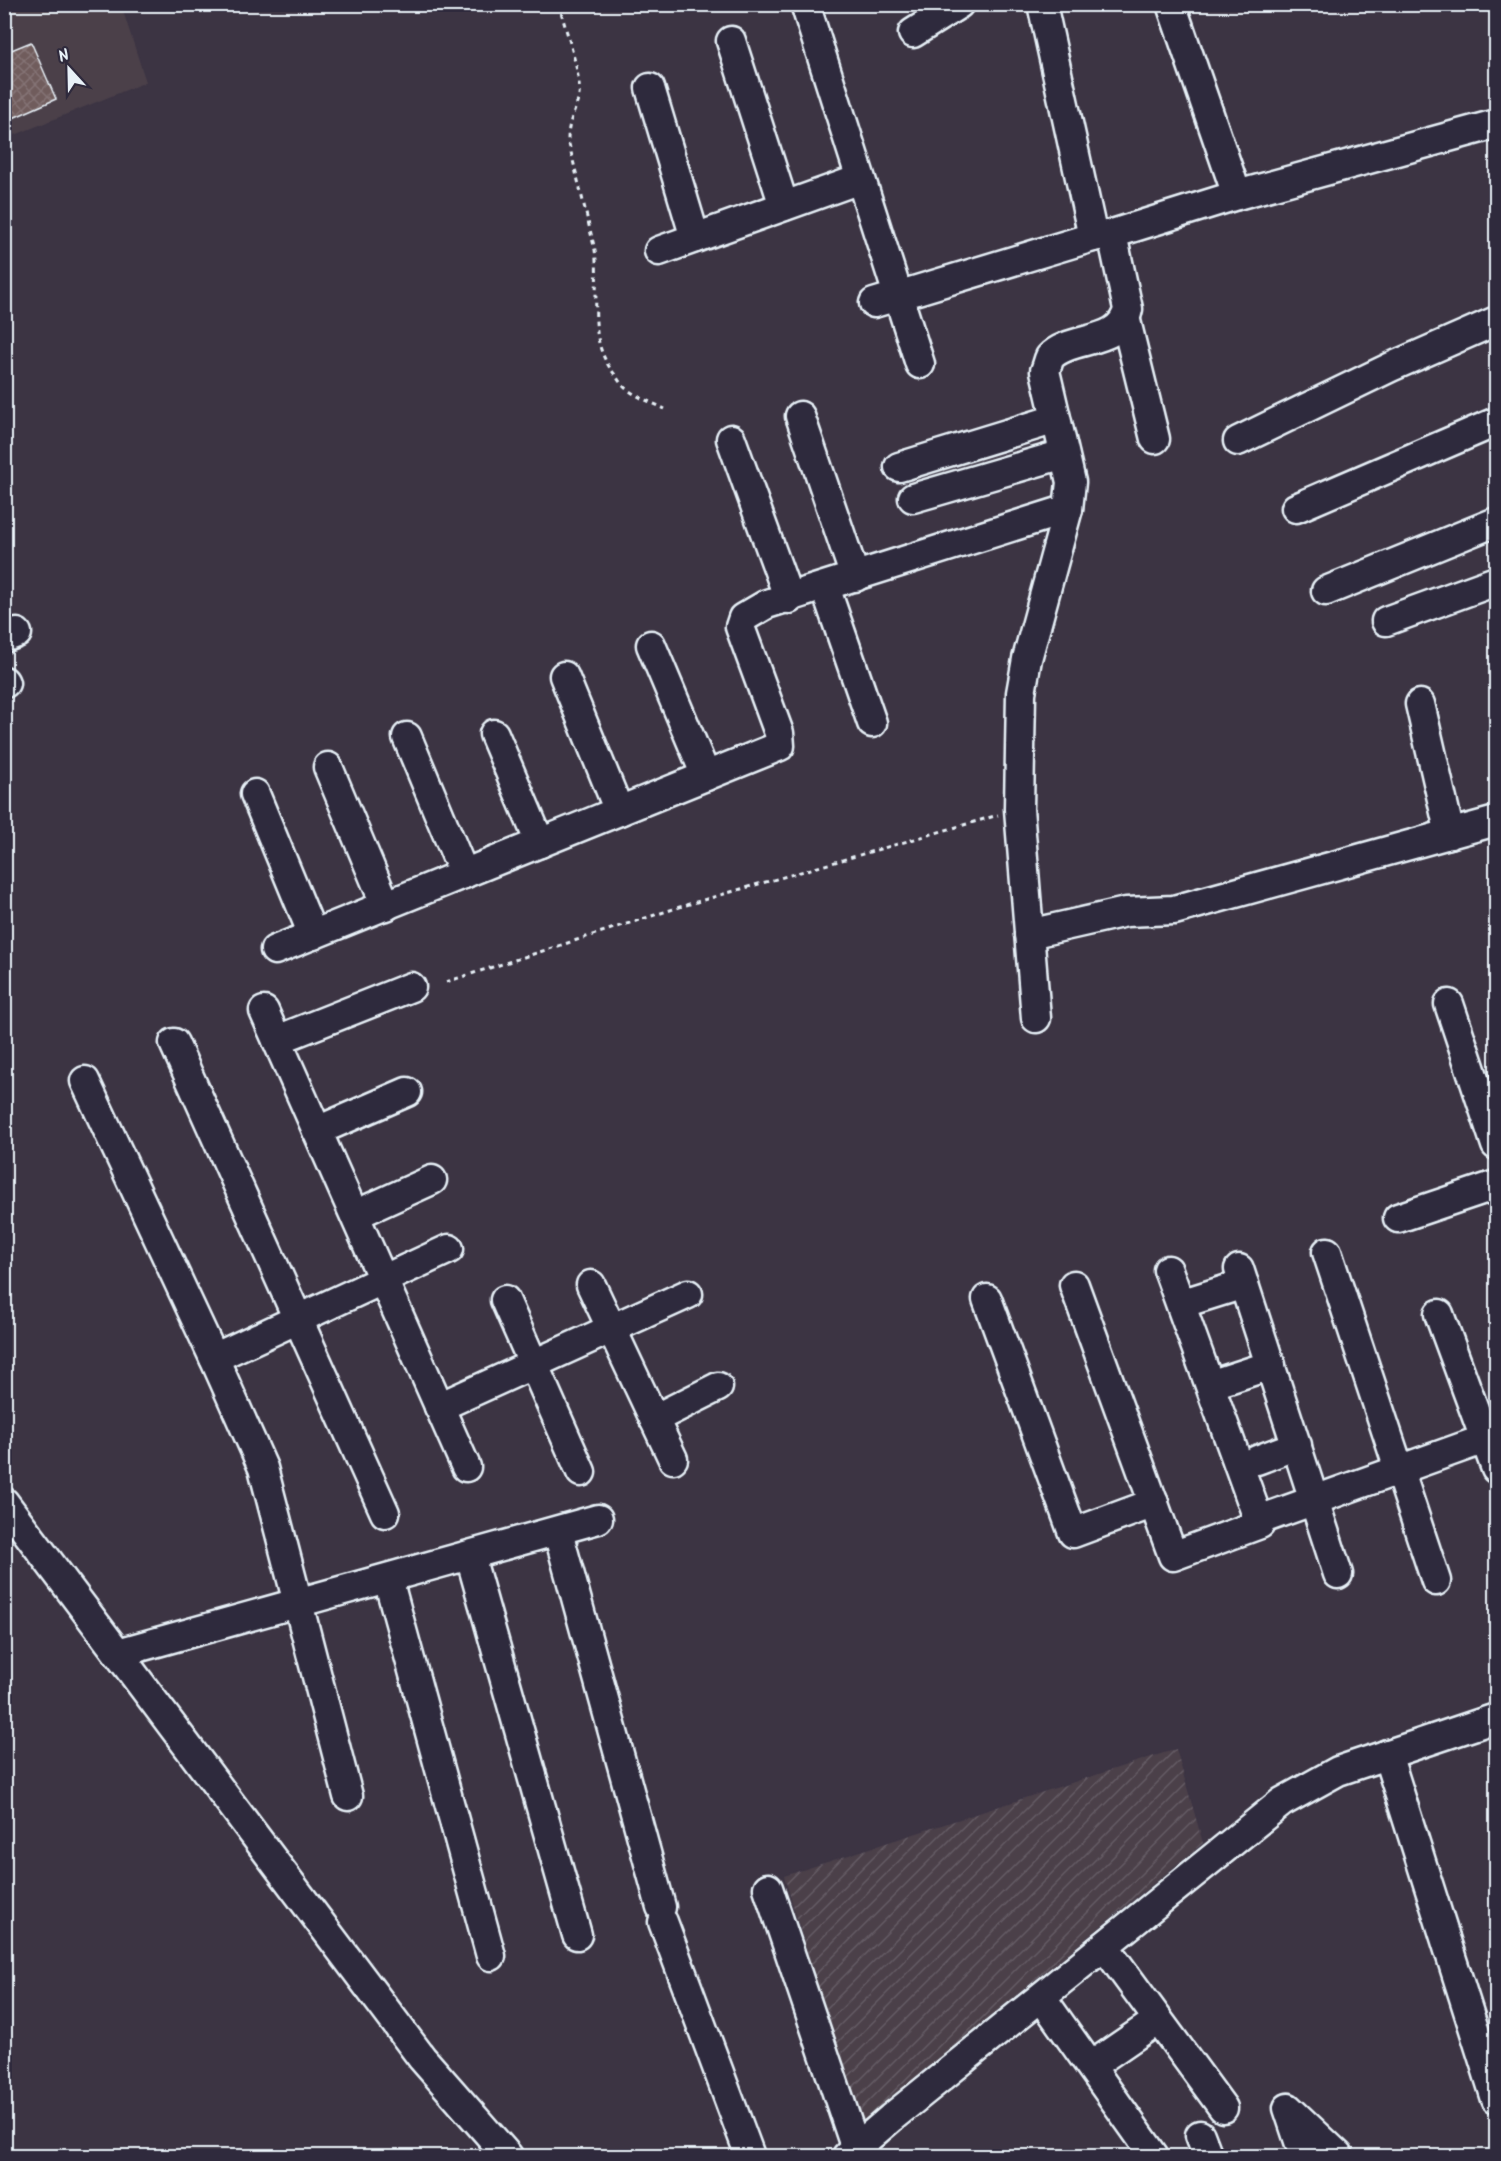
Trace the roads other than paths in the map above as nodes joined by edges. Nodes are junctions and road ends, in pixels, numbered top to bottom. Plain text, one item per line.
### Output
1 (959, 4) edge
2 (1042, 4) edge
3 (1171, 4) edge
4 (806, 7) dead end
5 (914, 33) dead end
6 (731, 41) dead end
7 (650, 88) dead end
8 (1497, 124) edge
9 (860, 179) junction
10 (1237, 195) junction
11 (784, 206) junction
12 (1102, 236) junction
13 (695, 238) junction
14 (659, 251) dead end
15 (885, 300) junction
16 (1126, 321) junction
17 (1497, 321) edge
18 (920, 364) dead end
19 (800, 416) dead end
20 (1056, 419) junction
21 (1497, 422) edge
22 (731, 439) dead end
23 (1155, 439) dead end
24 (1238, 441) dead end
25 (1064, 454) junction
26 (899, 467) dead end
27 (914, 498) dead end
28 (1296, 508) dead end
29 (1068, 509) junction
30 (1497, 522) edge
31 (855, 577) junction
32 (1497, 581) edge
33 (825, 587) junction
34 (1326, 591) dead end
35 (789, 599) junction
36 (1386, 621) dead end
37 (651, 645) dead end
38 (564, 676) dead end
39 (1420, 704) dead end
40 (872, 723) dead end
41 (494, 734) dead end
42 (407, 737) dead end
43 (328, 767) dead end
44 (706, 776) junction
45 (255, 794) dead end
46 (620, 811) junction
47 (1497, 821) edge
48 (1450, 834) junction
49 (540, 843) junction
50 (464, 874) junction
51 (386, 906) junction
52 (1029, 934) junction
53 (313, 935) junction
54 (275, 950) dead end
55 (411, 987) dead end
56 (1449, 1004) dead end
57 (264, 1011) dead end
58 (1036, 1018) dead end
59 (277, 1040) junction
60 (174, 1043) dead end
61 (85, 1081) dead end
62 (407, 1092) dead end
63 (317, 1131) junction
64 (1497, 1146) edge
65 (432, 1180) dead end
66 (1497, 1185) edge
67 (355, 1215) junction
68 (1398, 1218) dead end
69 (449, 1249) dead end
70 (1327, 1252) dead end
71 (1168, 1270) dead end
72 (384, 1280) junction
73 (591, 1285) dead end
74 (1074, 1285) dead end
75 (687, 1294) dead end
76 (987, 1299) dead end
77 (505, 1300) dead end
78 (1192, 1300) dead end
79 (1439, 1314) dead end
80 (297, 1318) junction
81 (612, 1329) junction
82 (214, 1359) junction
83 (533, 1364) junction
84 (1270, 1365) junction
85 (1222, 1381) dead end
86 (718, 1387) dead end
87 (439, 1407) junction
88 (654, 1419) junction
89 (1491, 1437) edge
90 (1297, 1445) junction
91 (673, 1459) dead end
92 (1257, 1460) dead end
93 (466, 1467) dead end
94 (1400, 1469) junction
95 (1497, 1469) edge
96 (581, 1472) dead end
97 (1315, 1500) junction
98 (4, 1502) edge
99 (1154, 1503) junction
100 (385, 1513) dead end
101 (598, 1520) dead end
102 (1259, 1520) junction
103 (558, 1532) junction
104 (470, 1556) junction
105 (1338, 1574) dead end
106 (388, 1579) junction
107 (1436, 1581) dead end
108 (299, 1603) junction
109 (118, 1653) junction
110 (1497, 1718) edge
111 (1387, 1754) junction
112 (348, 1796) dead end
113 (768, 1888) dead end
114 (577, 1935) dead end
115 (1105, 1947) junction
116 (491, 1956) dead end
117 (1042, 1998) junction
118 (1158, 2020) junction
119 (1091, 2066) junction
120 (1497, 2099) edge
121 (1223, 2108) dead end
122 (852, 2153) edge
123 (1154, 2156) edge
124 (508, 2157) edge
125 (750, 2157) edge
126 (1304, 2157) edge
127 (1339, 2157) edge

1 - 5 street
2 - 12 street
3 - 10 street
4 - 9 street
6 - 11 street
7 - 13 street
8 - 10 street
9 - 11 street
9 - 15 street
10 - 12 street
11 - 13 street
12 - 15 street
12 - 16 street
13 - 14 street
15 - 18 street
16 - 20 street
16 - 23 street
17 - 24 street
19 - 31 street
20 - 25 street
20 - 26 street
21 - 28 street
22 - 35 street
25 - 27 street
25 - 29 street
29 - 31 street
29 - 52 street
30 - 34 street
31 - 33 street
32 - 36 street
33 - 35 street
33 - 40 street
35 - 44 street
37 - 44 street
38 - 46 street
39 - 48 street
41 - 49 street
42 - 50 street
43 - 51 street
44 - 46 street
45 - 53 street
46 - 49 street
47 - 48 street
48 - 52 street
49 - 50 street
50 - 51 street
51 - 53 street
52 - 58 street
53 - 54 street
55 - 59 street
56 - 64 street
57 - 59 street
59 - 63 street
60 - 80 street
61 - 82 street
62 - 63 street
63 - 67 street
65 - 67 street
66 - 68 street
67 - 72 street
69 - 72 street
70 - 94 street
71 - 102 street
72 - 80 street
72 - 87 street
73 - 81 street
74 - 99 street
75 - 81 street
76 - 99 street
77 - 83 street
78 - 84 street
79 - 89 street
80 - 82 street
80 - 100 street
81 - 83 street
81 - 88 street
82 - 108 street
83 - 87 street
83 - 96 street
84 - 85 street
84 - 90 street
86 - 88 street
87 - 93 street
88 - 91 street
89 - 94 street
89 - 95 street
90 - 92 street
90 - 97 street
94 - 97 street
94 - 107 street
97 - 102 street
97 - 105 street
98 - 109 street
99 - 102 street
101 - 103 street
103 - 104 street
103 - 125 street
104 - 106 street
104 - 114 street
106 - 108 street
106 - 116 street
108 - 109 street
108 - 112 street
109 - 124 street
110 - 111 street
111 - 115 street
111 - 120 street
113 - 122 street
115 - 117 street
115 - 118 street
117 - 119 street
117 - 122 street
118 - 119 street
118 - 121 street
119 - 123 street
126 - 127 street

